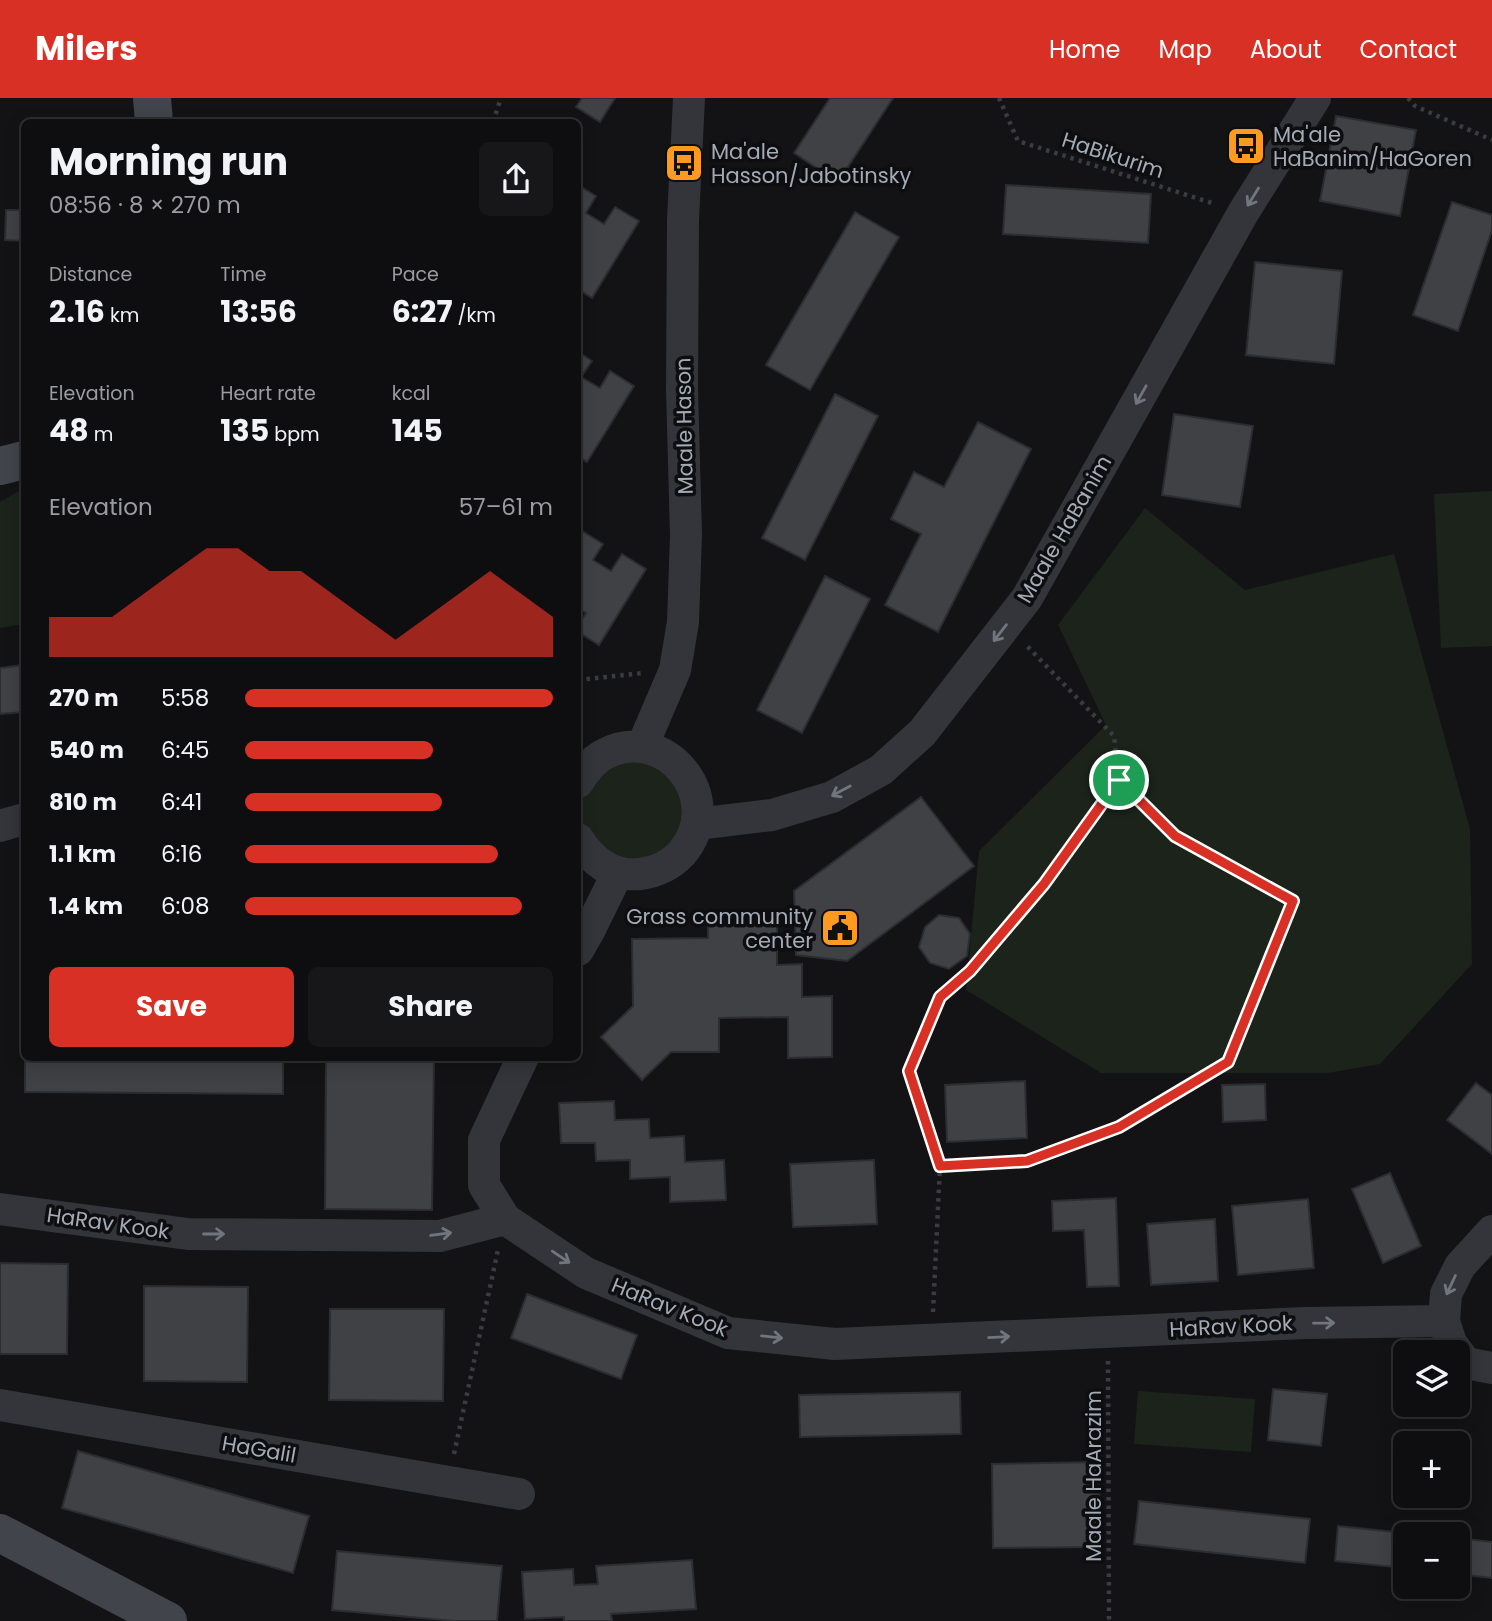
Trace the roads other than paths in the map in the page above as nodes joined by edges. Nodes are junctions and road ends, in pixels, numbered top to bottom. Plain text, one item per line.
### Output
1 (152, 98) edge
2 (689, 98) edge
3 (1315, 98) edge
4 (154, 119) edge
5 (21, 461) edge
6 (0, 466) edge
7 (642, 747) junction
8 (581, 778) edge
9 (21, 820) edge
10 (697, 824) junction
11 (0, 826) edge
12 (581, 844) edge
13 (618, 872) junction
14 (581, 945) edge
15 (521, 1061) edge
16 (0, 1209) edge
17 (505, 1219) junction
18 (1492, 1231) edge
19 (1444, 1321) junction
20 (1492, 1368) edge
21 (0, 1405) edge
22 (519, 1494) dead end
23 (0, 1533) edge
24 (168, 1621) edge

1 - 4 street
2 - 7 street, Maale Hason
3 -> 10 street, Maale HaBanim
5 - 6 street
7 - 8 street
7 - 10 street
9 - 11 street
10 - 13 street
12 - 13 street
13 - 14 street
15 - 17 street
16 -> 17 street, HaRav Kook
17 -> 19 street, HaRav Kook
18 -> 19 street
19 - 20 street
21 - 22 street, HaGalil
23 - 24 street

